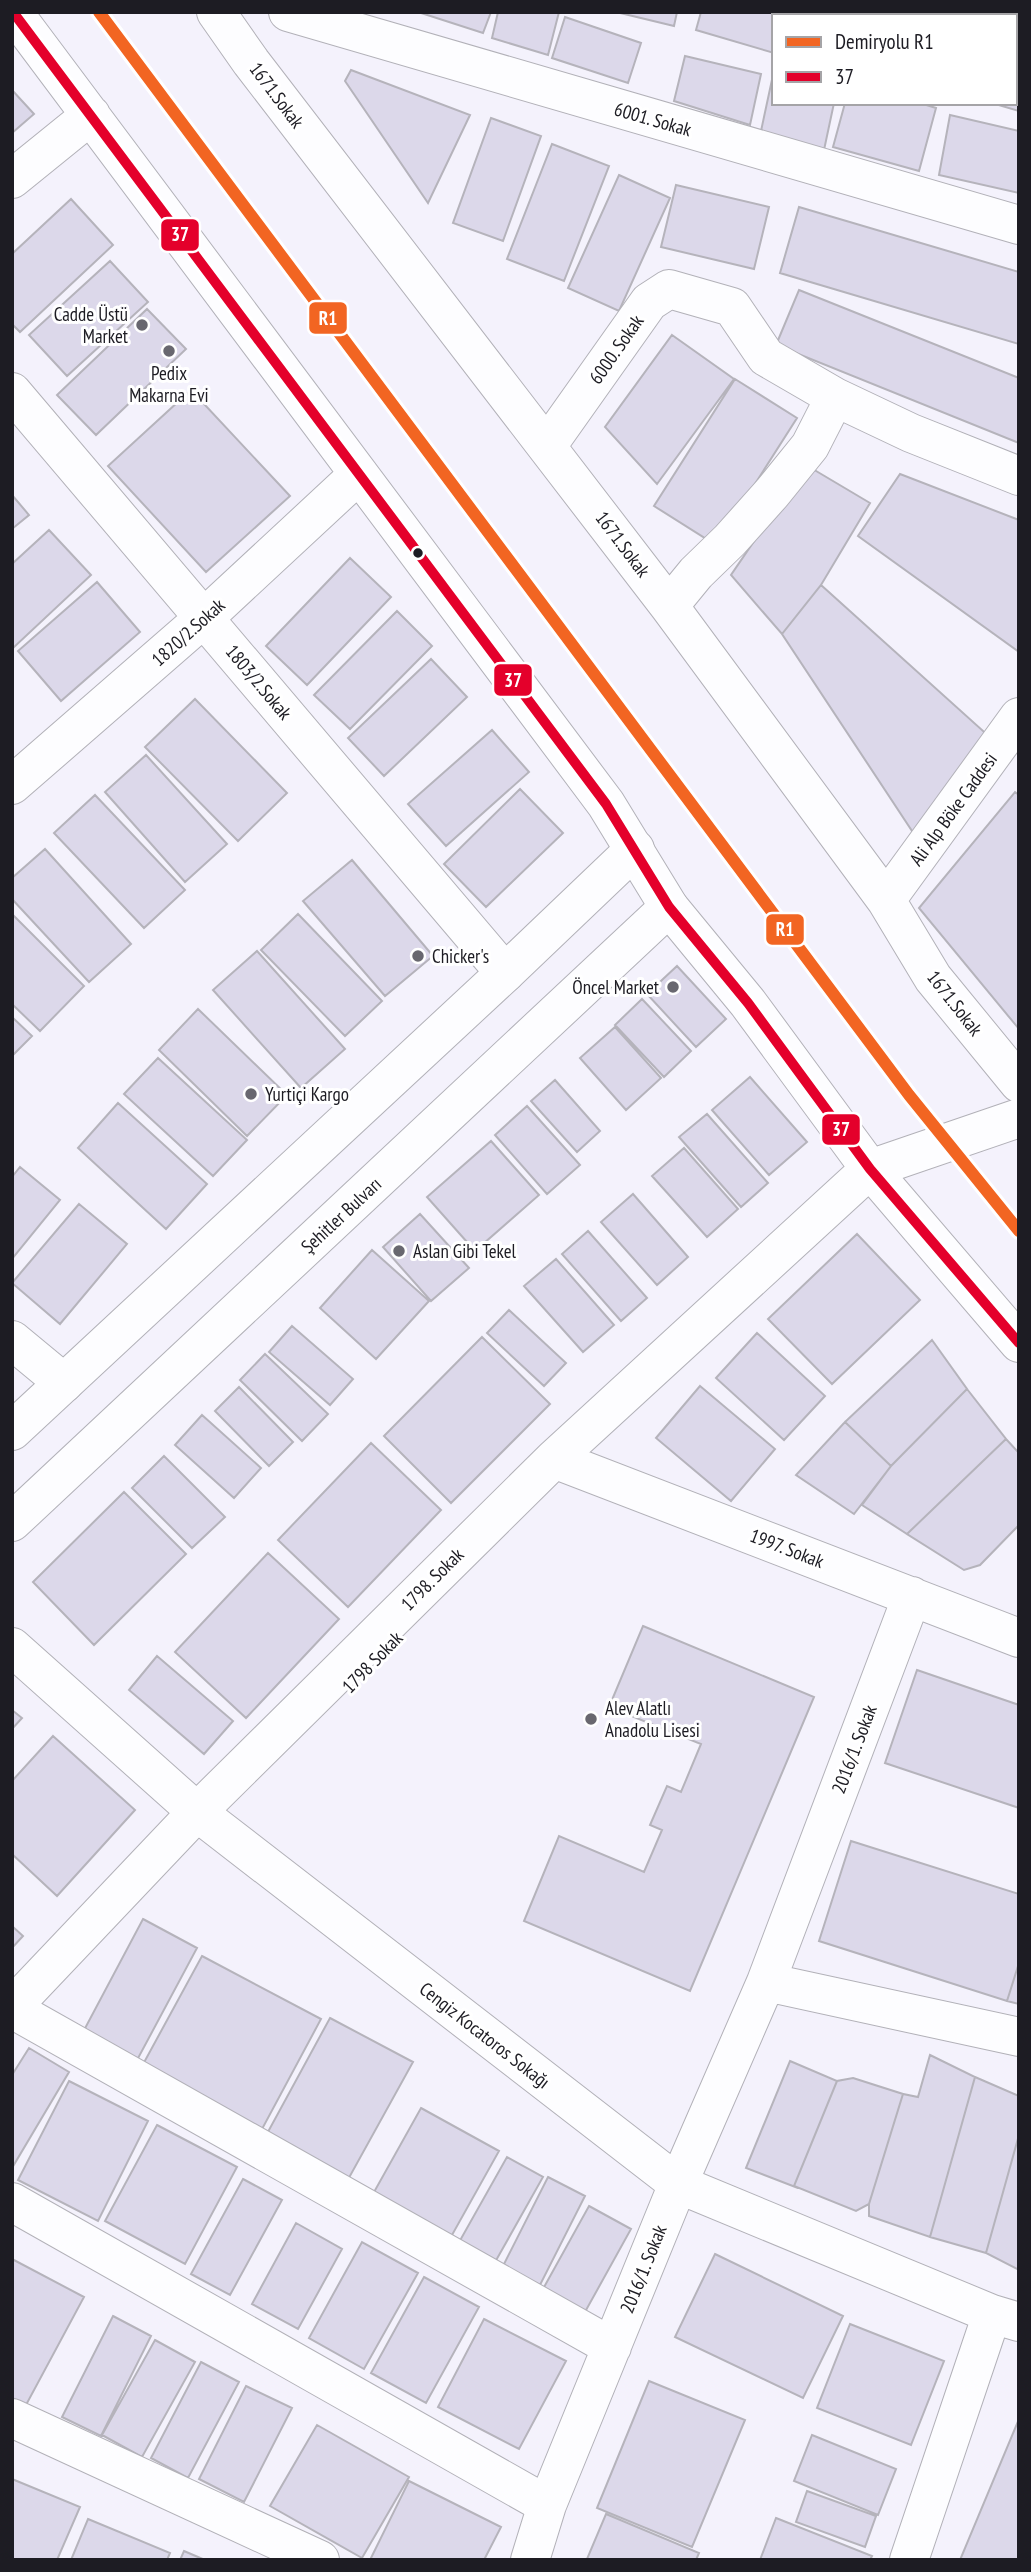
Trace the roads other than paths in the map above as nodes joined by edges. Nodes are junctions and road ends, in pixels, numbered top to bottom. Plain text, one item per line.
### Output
1 (13, 12) edge
2 (216, 12) edge
3 (288, 12) edge
4 (251, 62) junction
5 (91, 116) junction
6 (12, 179) edge
7 (1019, 225) edge
8 (12, 391) edge
9 (835, 397) junction
10 (547, 446) junction
11 (359, 474) junction
12 (1019, 476) edge
13 (669, 606) junction
14 (205, 617) junction
15 (1019, 717) edge
16 (1008, 757) edge
17 (12, 785) edge
18 (635, 849) junction
19 (886, 900) junction
20 (669, 907) junction
21 (505, 973) junction
22 (1019, 1083) edge
23 (1019, 1118) edge
24 (870, 1169) junction
25 (12, 1340) edge
26 (1019, 1343) edge
27 (64, 1383) junction
28 (12, 1431) edge
29 (554, 1459) junction
30 (12, 1522) edge
31 (912, 1596) junction
32 (1019, 1638) edge
33 (12, 1647) edge
34 (197, 1812) junction
35 (766, 1982) junction
36 (12, 2008) edge
37 (1019, 2038) edge
38 (678, 2184) junction
39 (12, 2202) edge
40 (1006, 2318) edge
41 (612, 2347) junction
42 (12, 2418) edge
43 (547, 2505) junction
44 (320, 2560) edge
45 (530, 2560) edge
46 (909, 2560) edge

1 - 5 street
2 - 4 street, 1671.Sokak
3 - 4 street
3 - 7 street, 6001. Sokak
4 - 10 street, 1671.Sokak
5 - 6 street
5 - 11 street
8 - 14 street, 1803/2.Sokak
9 - 10 street, 6000. Sokak
9 - 12 street, 6000. Sokak
9 - 13 street
10 - 13 street, 1671.Sokak
11 - 14 street, 1820/2.Sokak
11 - 18 street
13 - 19 street, 1671.Sokak
14 - 17 street, 1820/2.Sokak
14 - 21 street, 1803/2.Sokak
15 - 16 street, Ali Alp Böke Caddesi
16 - 19 street, Ali Alp Böke Caddesi
18 - 20 street
18 - 21 street
19 - 22 street, 1671.Sokak
20 - 24 street
20 - 30 street, Şehitler Bulvarı
21 - 27 street
23 - 24 street
24 - 26 street
24 - 29 street, 1798. Sokak
25 - 27 street
27 - 28 street
29 - 31 street, 1997. Sokak
29 - 34 street, 1798. Sokak
31 - 32 street, 1997. Sokak
31 - 35 street, 2016/1. Sokak
33 - 34 street, Cengiz Kocatoros Sokağı
34 - 36 street, 1798. Sokak
34 - 38 street, Cengiz Kocatoros Sokağı
35 - 37 street
35 - 38 street, 2016/1. Sokak
36 - 41 street
38 - 40 street, Cengiz Kocatoros Sokağı
38 - 41 street, 2016/1. Sokak
39 - 43 street
40 - 46 street
41 - 43 street, 2016/1. Sokak
42 - 44 street
43 - 45 street, 2016/1. Sokak

